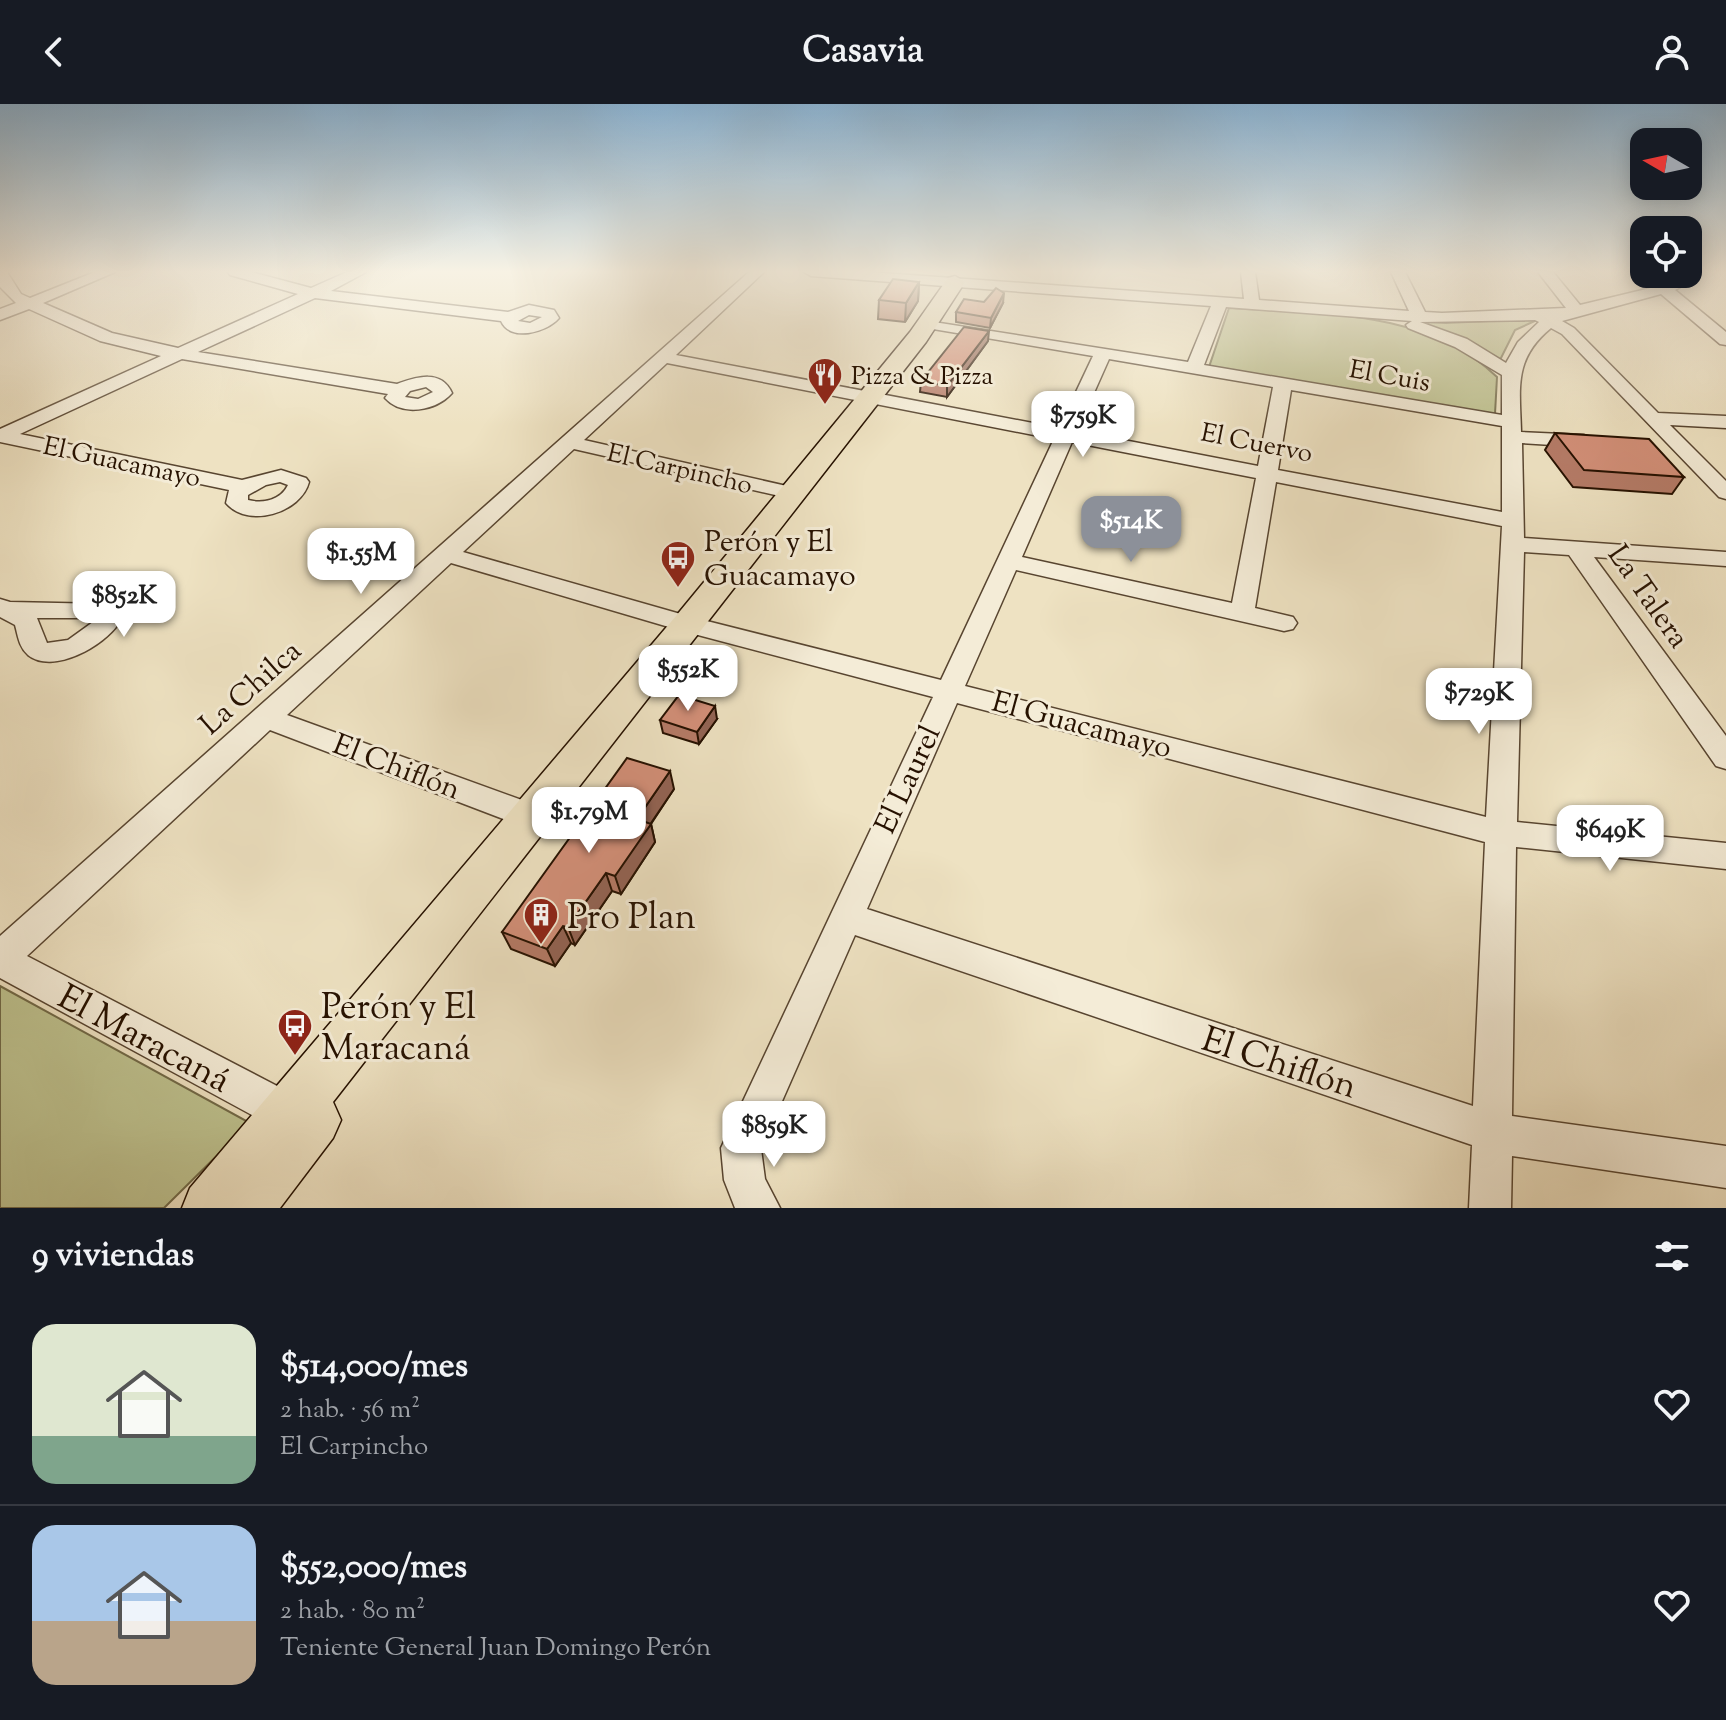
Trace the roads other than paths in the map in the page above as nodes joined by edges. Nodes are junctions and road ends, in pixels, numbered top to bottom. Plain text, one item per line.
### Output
1 (77, 324) edge
2 (246, 324) edge
3 (699, 324) edge
4 (934, 324) joint
5 (1213, 324) edge
6 (1402, 324) edge
7 (1547, 324) edge
8 (1563, 324) edge
9 (1709, 324) edge
10 (1726, 340) edge
11 (1103, 353) junction
12 (178, 355) junction
13 (661, 357) junction
14 (1194, 368) junction
15 (1511, 373) junction
16 (1283, 383) junction
17 (399, 390) dead end
18 (878, 399) junction
19 (1654, 418) junction
20 (1726, 422) edge
21 (1512, 430) junction
22 (1067, 434) junction
23 (0, 436) edge
24 (568, 442) junction
25 (1604, 442) edge
26 (1651, 445) edge
27 (1681, 447) junction
28 (1265, 472) junction
29 (244, 487) dead end
30 (793, 493) junction
31 (1726, 493) edge
32 (1513, 532) junction
33 (1576, 548) junction
34 (445, 554) junction
35 (1726, 559) edge
36 (1009, 561) junction
37 (1242, 614) junction
38 (1284, 623) dead end
39 (698, 626) junction
40 (949, 689) junction
41 (264, 717) junction
42 (1726, 758) edge
43 (530, 816) junction
44 (1501, 832) junction
45 (1726, 856) edge
46 (844, 916) junction
47 (0, 959) edge
48 (290, 1114) junction
49 (1492, 1132) junction
50 (1726, 1167) edge
51 (210, 1208) edge
52 (246, 1208) edge
53 (759, 1208) edge
54 (1490, 1208) edge

1 - 12 street
2 - 12 street
3 - 13 street, La Chilca
4 - 11 street, El Cuis
4 - 18 main road
5 - 14 street
6 - 15 street
7 - 15 street
8 - 19 street
9 - 10 street
11 - 14 street, El Cuis
11 - 22 street, El Laurel
12 - 17 street
12 - 23 street
13 - 18 street, El Cuervo
13 - 24 street, La Chilca
14 - 16 street, El Cuis
15 - 21 street
16 - 21 street, El Cuis
16 - 28 street
18 - 22 street, El Cuervo
18 - 30 main road
18 - 39 main road
19 - 20 street
19 - 27 street
21 - 25 street, El Cuis
21 - 32 street
22 - 28 street, El Cuervo
22 - 36 street, El Laurel
23 - 29 street, El Guacamayo
24 - 30 street, El Carpincho
24 - 34 street, La Chilca
26 - 27 street
27 - 31 street
28 - 32 street, El Cuervo
28 - 37 street
30 - 39 main road
32 - 33 street, El Cuervo
32 - 44 street
33 - 35 street, El Cuervo
33 - 42 street, La Talera
34 - 39 street, El Guacamayo
34 - 41 street, La Chilca
36 - 37 street
36 - 40 street, El Laurel
37 - 38 street
39 - 40 street, El Guacamayo
39 - 43 main road
39 - 52 main road
40 - 44 street, El Guacamayo
40 - 46 street, El Laurel
41 - 43 street, El Chiflón
41 - 47 street, La Chilca
43 - 48 main road
44 - 45 street, El Guacamayo
44 - 49 street
46 - 49 street, El Chiflón
46 - 53 street, El Laurel
47 - 48 street, El Maracaná
48 - 51 main road
49 - 50 street, El Chiflón
49 - 54 street

